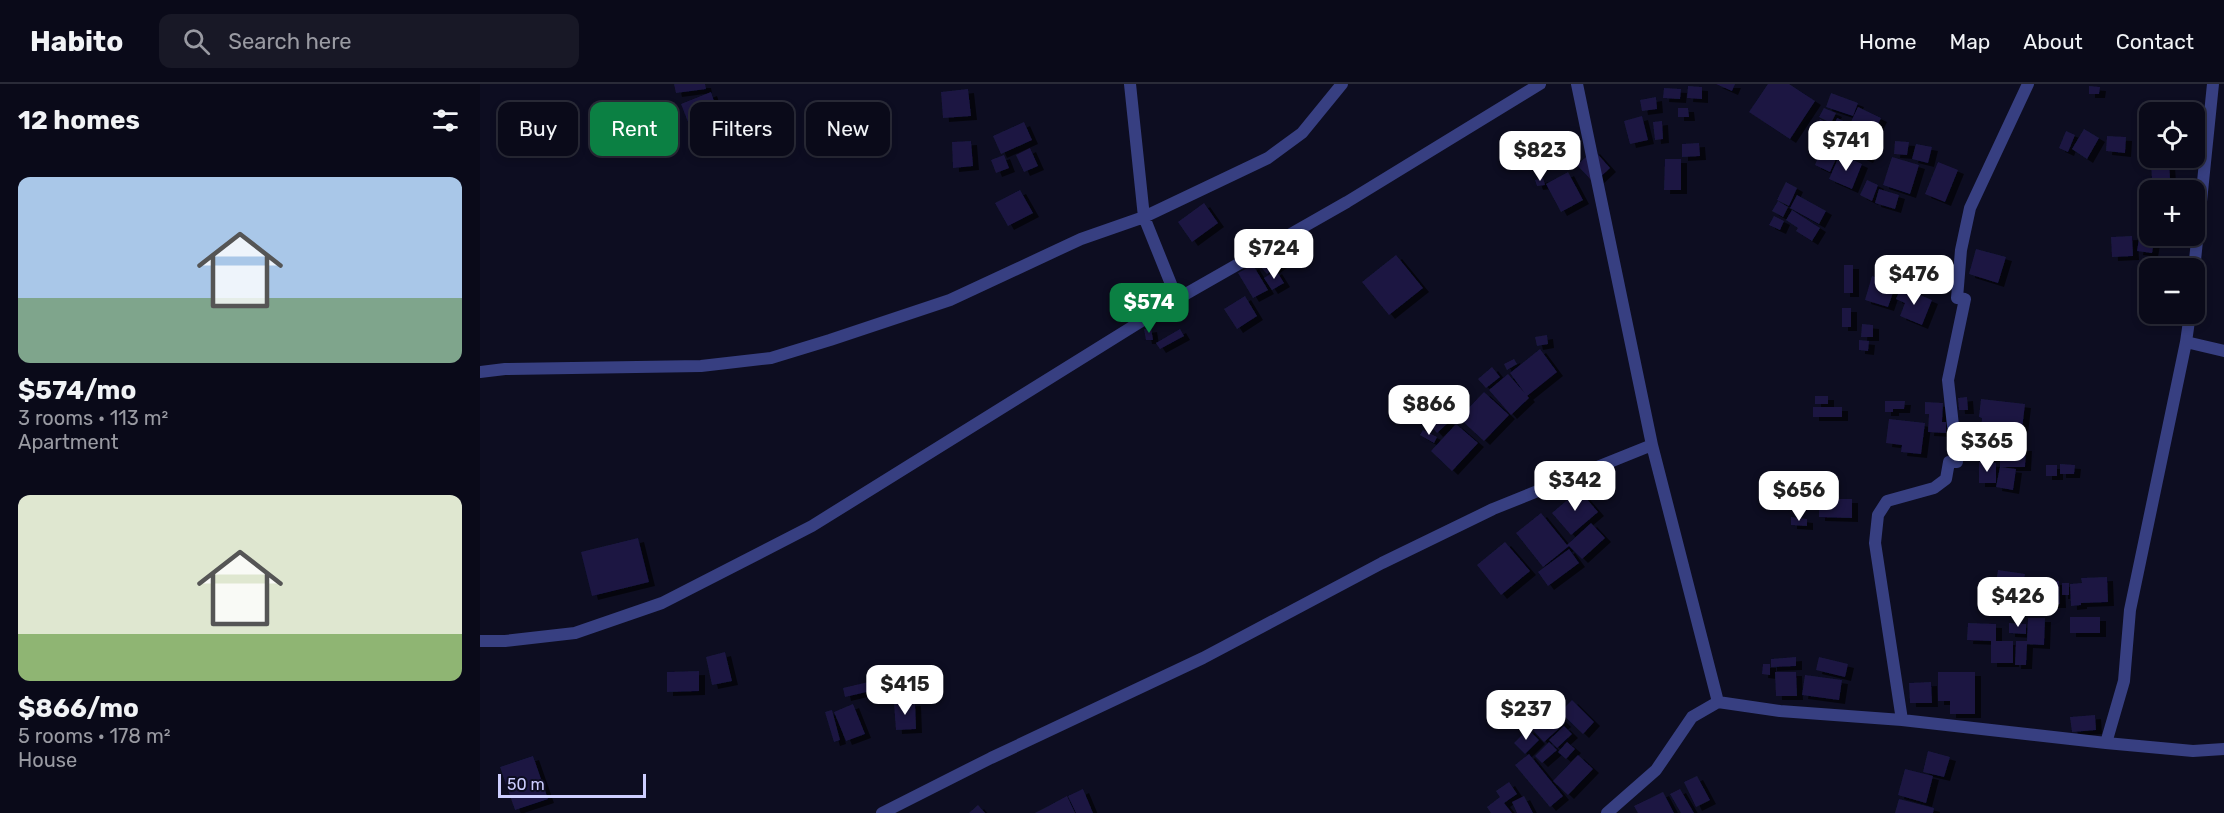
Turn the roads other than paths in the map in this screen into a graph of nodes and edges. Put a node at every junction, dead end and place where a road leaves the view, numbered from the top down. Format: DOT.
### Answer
graph roads {
  1 [pos="1130,84"];
  2 [pos="1342,84"];
  3 [pos="1540,84"];
  4 [pos="1577,84"];
  5 [pos="2028,84"];
  6 [pos="2213,84"];
  7 [pos="1144,217"];
  8 [pos="2195,258"];
  9 [pos="1177,299"];
  10 [pos="2189,324"];
  11 [pos="2186,342"];
  12 [pos="2224,351"];
  13 [pos="480,372"];
  14 [pos="1652,445"];
  15 [pos="480,641"];
  16 [pos="1718,702"];
  17 [pos="1902,720"];
  18 [pos="2106,743"];
  19 [pos="2224,750"];
  20 [pos="882,813"];
  21 [pos="1607,813"];
  1 -- 7 [label="street"];
  2 -- 7 [label="street"];
  3 -- 9 [label="street"];
  4 -- 14 [label="street"];
  5 -- 17 [label="street"];
  6 -- 8 [label="street"];
  7 -- 9 [label="street"];
  7 -- 13 [label="street"];
  9 -- 15 [label="street"];
  10 -- 11 [label="street"];
  11 -- 12 [label="street"];
  11 -- 18 [label="street"];
  14 -- 16 [label="street"];
  14 -- 20 [label="street"];
  16 -- 17 [label="street"];
  16 -- 21 [label="street"];
  17 -- 18 [label="street"];
  18 -- 19 [label="street"];
}
